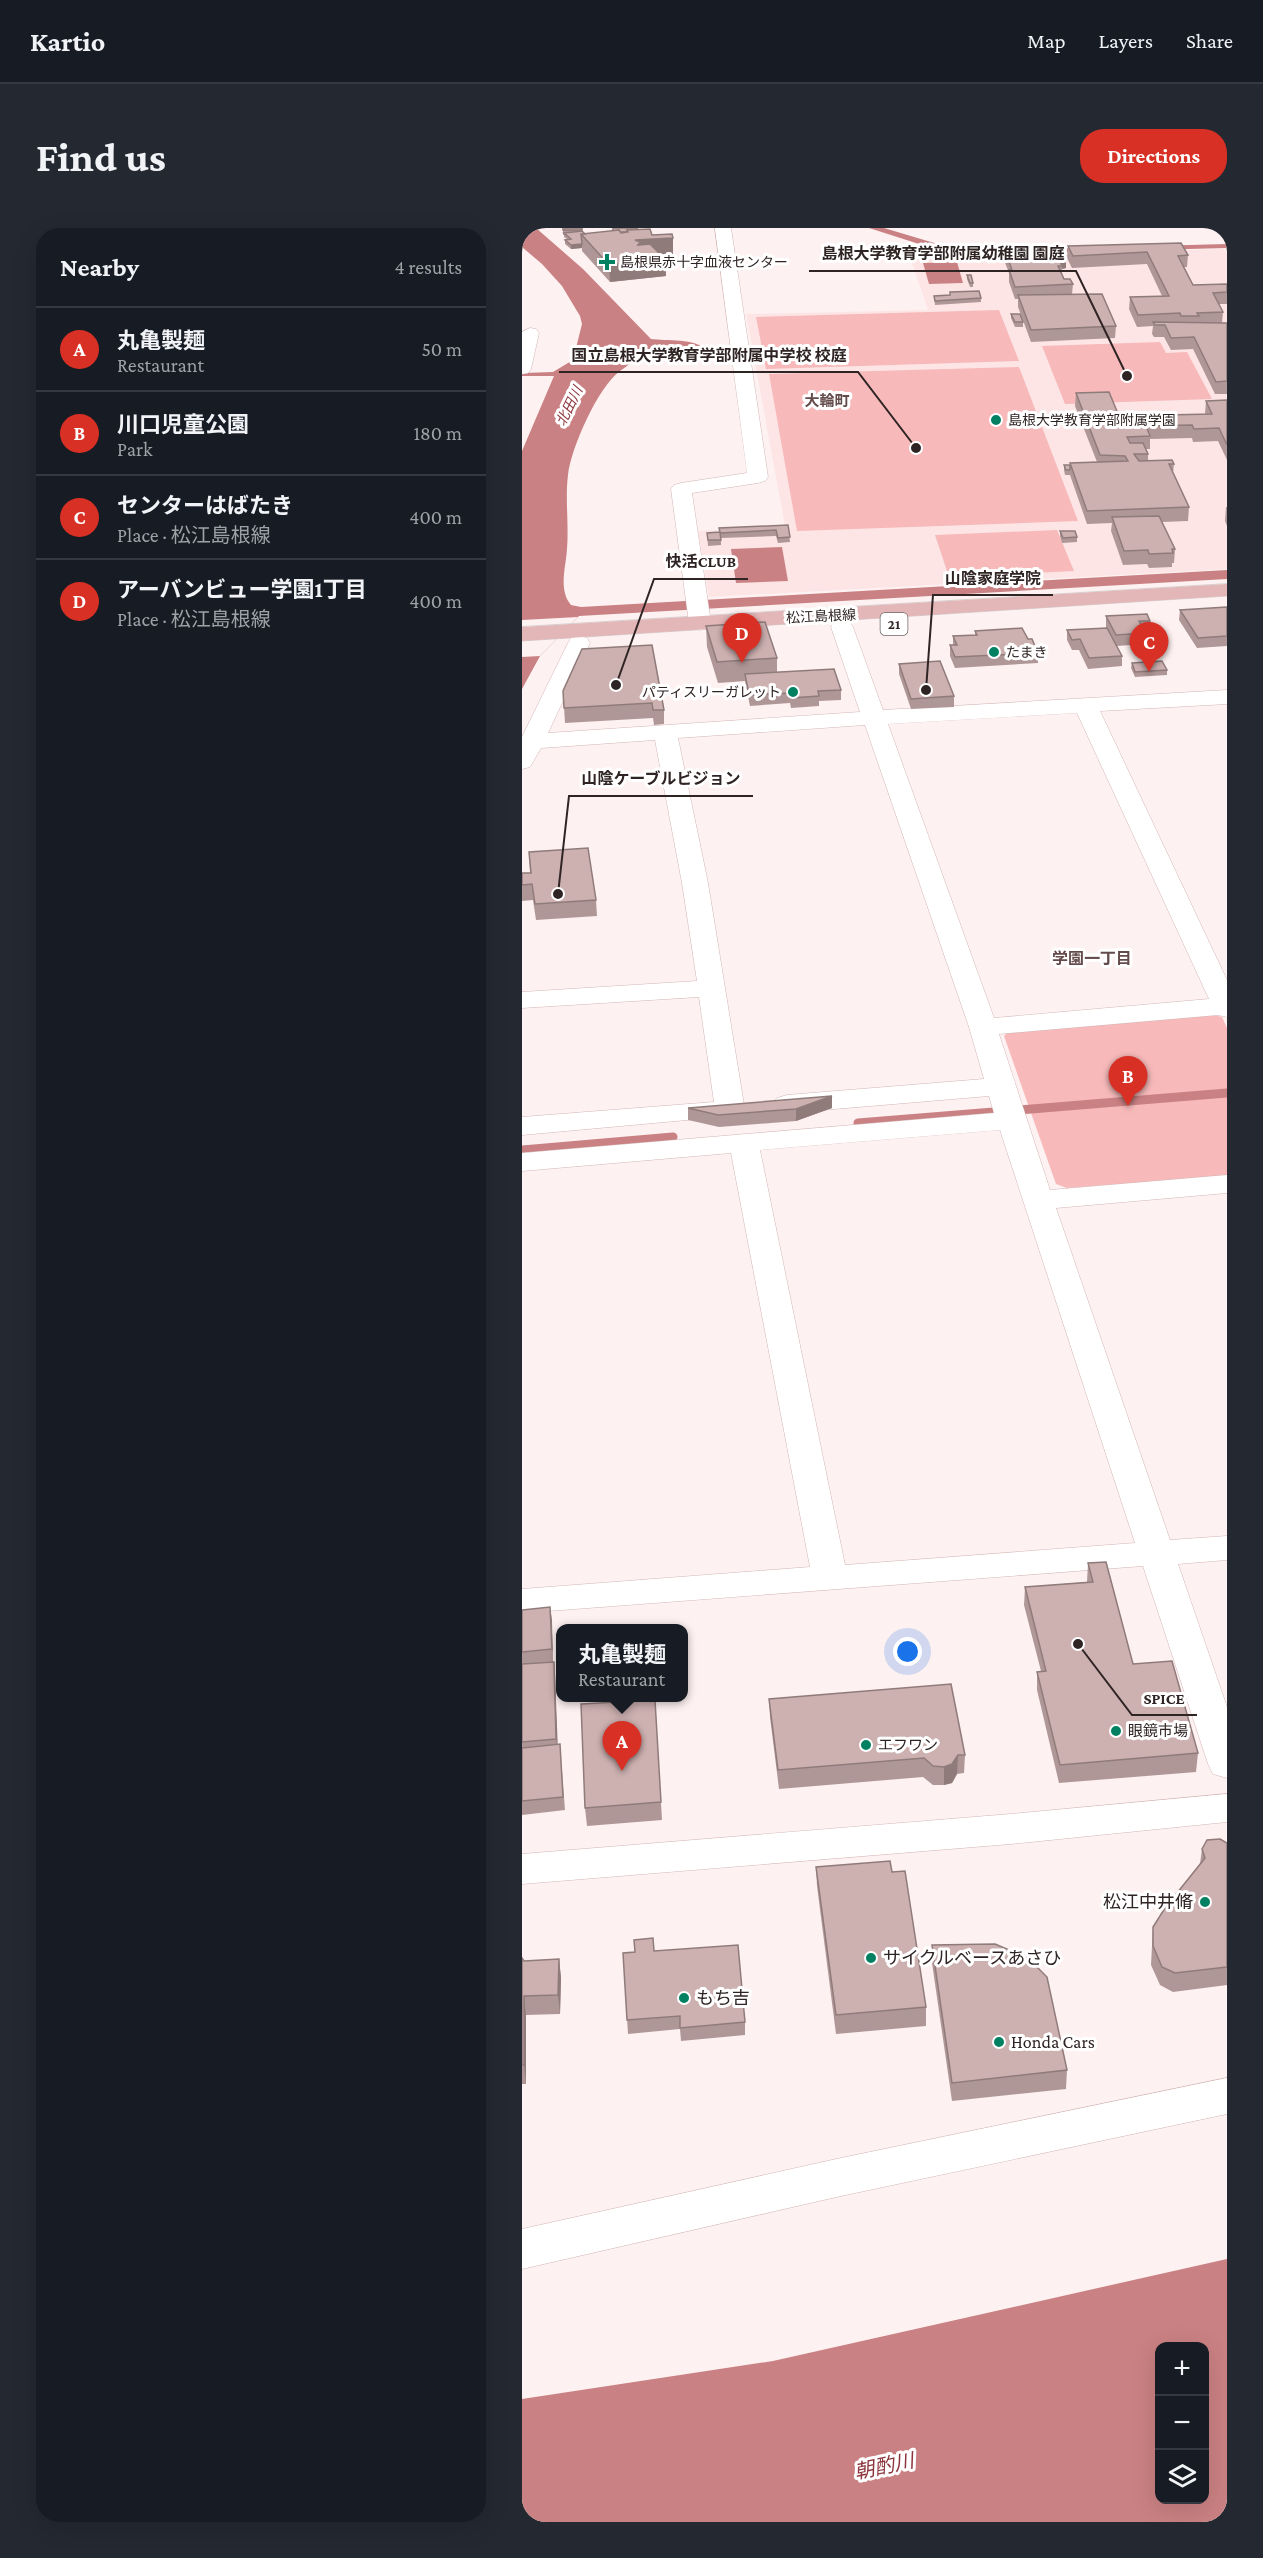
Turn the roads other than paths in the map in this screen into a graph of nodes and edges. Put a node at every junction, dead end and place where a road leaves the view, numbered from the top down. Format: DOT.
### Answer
graph roads {
  1 [pos="723,228"];
  2 [pos="530,333"];
  3 [pos="522,369"];
  4 [pos="1227,590"];
  5 [pos="1227,604"];
  6 [pos="698,611"];
  7 [pos="842,627"];
  8 [pos="522,634"];
  9 [pos="569,639"];
  10 [pos="522,646"];
  11 [pos="1227,697"];
  12 [pos="1086,706"];
  13 [pos="874,719"];
  14 [pos="665,731"];
  15 [pos="533,741"];
  16 [pos="522,762"];
  17 [pos="711,988"];
  18 [pos="522,1000"];
  19 [pos="1226,1008"];
  20 [pos="983,1026"];
  21 [pos="1007,1106"];
  22 [pos="750,1107"];
  23 [pos="522,1126"];
  24 [pos="744,1144"];
  25 [pos="522,1162"];
  26 [pos="1227,1184"];
  27 [pos="1040,1200"];
  28 [pos="1227,1548"];
  29 [pos="1158,1553"];
  30 [pos="830,1577"];
  31 [pos="522,1601"];
  32 [pos="1227,1764"];
  33 [pos="1227,1808"];
  34 [pos="522,1869"];
  35 [pos="1227,2096"];
  36 [pos="522,2249"];
  1 -- 6 [label="street"];
  2 -- 3 [label="street"];
  4 -- 6 [label="main road, 松江島根線 / 21"];
  5 -- 7 [label="main road, 松江島根線 / 21"];
  6 -- 9 [label="main road, 松江島根線 / 21"];
  7 -- 9 [label="main road, 松江島根線 / 21"];
  7 -- 13 [label="street"];
  8 -- 9 [label="main road, 松江島根線 / 21"];
  9 -- 10 [label="main road, 松江島根線 / 21"];
  9 -- 15 [label="street"];
  11 -- 12 [label="street"];
  12 -- 13 [label="street"];
  12 -- 19 [label="street"];
  13 -- 14 [label="street"];
  13 -- 20 [label="street"];
  14 -- 15 [label="street"];
  14 -- 17 [label="street"];
  15 -- 16 [label="street"];
  17 -- 18 [label="street"];
  17 -- 22 [label="street"];
  19 -- 20 [label="street"];
  20 -- 21 [label="street"];
  21 -- 22 [label="street"];
  21 -- 24 [label="street"];
  21 -- 27 [label="street"];
  22 -- 23 [label="street"];
  24 -- 25 [label="street"];
  24 -- 30 [label="street"];
  26 -- 27 [label="street"];
  27 -- 29 [label="street"];
  28 -- 29 [label="street"];
  29 -- 30 [label="street"];
  29 -- 32 [label="street"];
  30 -- 31 [label="street"];
  33 -- 34 [label="street"];
  35 -- 36 [label="street"];
}
